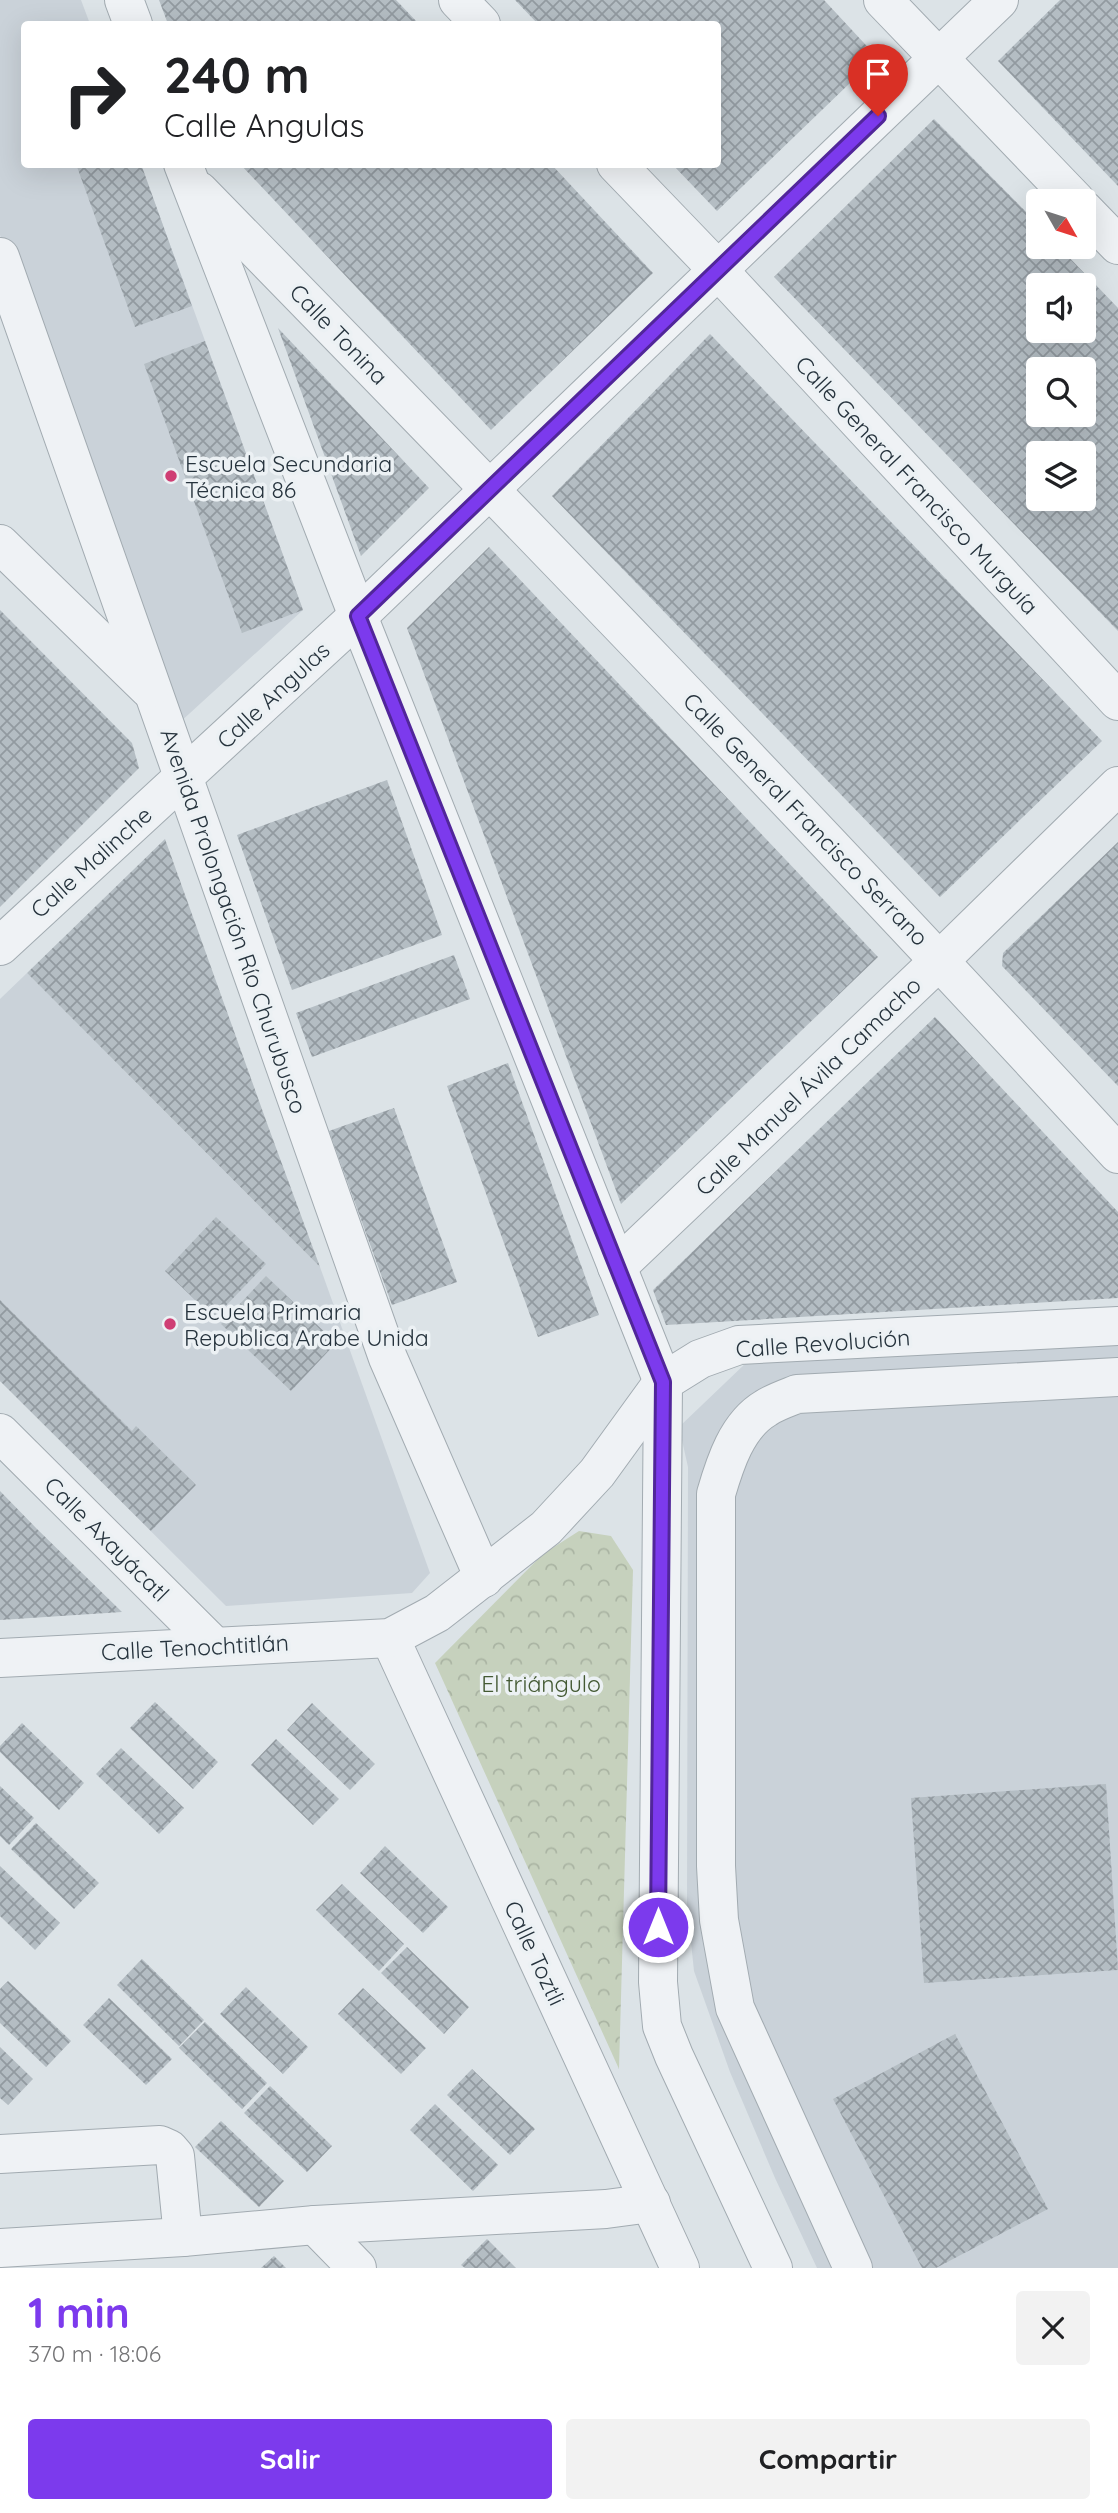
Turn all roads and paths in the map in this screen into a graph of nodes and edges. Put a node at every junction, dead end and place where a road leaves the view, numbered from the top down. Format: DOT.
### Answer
graph roads {
  1 [pos="124,0"];
  2 [pos="458,0"];
  3 [pos="883,0"];
  4 [pos="999,0"];
  5 [pos="132,21"];
  6 [pos="478,21"];
  7 [pos="939,58"];
  8 [pos="620,168"];
  9 [pos="185,172"];
  10 [pos="1065,189"];
  11 [pos="1096,222"];
  12 [pos="1118,245"];
  13 [pos="0,257"];
  14 [pos="717,269"];
  15 [pos="490,489"];
  16 [pos="0,544"];
  17 [pos="358,616"];
  18 [pos="156,696"];
  19 [pos="1118,701"];
  20 [pos="183,779"];
  21 [pos="1118,786"];
  22 [pos="0,946"];
  23 [pos="940,960"];
  24 [pos="1118,1154"];
  25 [pos="617,1267"];
  26 [pos="1118,1326"];
  27 [pos="1118,1377"];
  28 [pos="663,1382"];
  29 [pos="0,1433"];
  30 [pos="484,1578"];
  31 [pos="390,1638"];
  32 [pos="214,1646"];
  33 [pos="0,1658"];
  34 [pos="0,2154"];
  35 [pos="651,2203"];
  36 [pos="315,2225"];
  37 [pos="183,2237"];
  38 [pos="0,2248"];
  39 [pos="357,2268"];
  40 [pos="680,2268"];
  41 [pos="773,2268"];
  42 [pos="853,2268"];
  1 -- 5 [label="street"];
  2 -- 6 [label="street"];
  3 -- 7 [label="street"];
  4 -- 7 [label="street, Calle Angulas"];
  7 -- 10 [label="street"];
  7 -- 14 [label="street, Calle Angulas"];
  8 -- 14 [label="street, Calle General Francisco Murguía"];
  9 -- 15 [label="street, Calle Tonina"];
  9 -- 17 [label="street"];
  11 -- 12 [label="street"];
  13 -- 18 [label="street, Avenida Prolongación Río Churubusco"];
  14 -- 15 [label="street, Calle Angulas"];
  14 -- 19 [label="street, Calle General Francisco Murguía"];
  15 -- 17 [label="street, Calle Angulas"];
  15 -- 23 [label="street, Calle General Francisco Serrano"];
  16 -- 18 [label="street"];
  17 -- 20 [label="street, Calle Angulas"];
  17 -- 25 [label="street"];
  18 -- 20 [label="street, Avenida Prolongación Río Churubusco"];
  20 -- 22 [label="street, Calle Malinche"];
  20 -- 30 [label="street, Avenida Prolongación Río Churubusco"];
  21 -- 23 [label="street, Calle Manuel Ávila Camacho"];
  23 -- 24 [label="street, Calle General Francisco Serrano"];
  23 -- 25 [label="street, Calle Manuel Ávila Camacho"];
  25 -- 28 [label="street"];
  26 -- 28 [label="street, Calle Revolución"];
  27 -- 42 [label="street"];
  28 -- 30 [label="street, Calle Revolución"];
  28 -- 41 [label="street"];
  29 -- 32 [label="street, Calle Axayácatl"];
  30 -- 31 [label="street, Calle Revolución"];
  31 -- 32 [label="street, Calle Tenochtitlán"];
  31 -- 35 [label="street, Calle Toztli"];
  32 -- 33 [label="street, Calle Tenochtitlán"];
  34 -- 37 [label="street"];
  35 -- 36 [label="street"];
  35 -- 40 [label="street, Calle Toztli"];
  36 -- 37 [label="street"];
  36 -- 39 [label="street"];
  37 -- 38 [label="street"];
}
